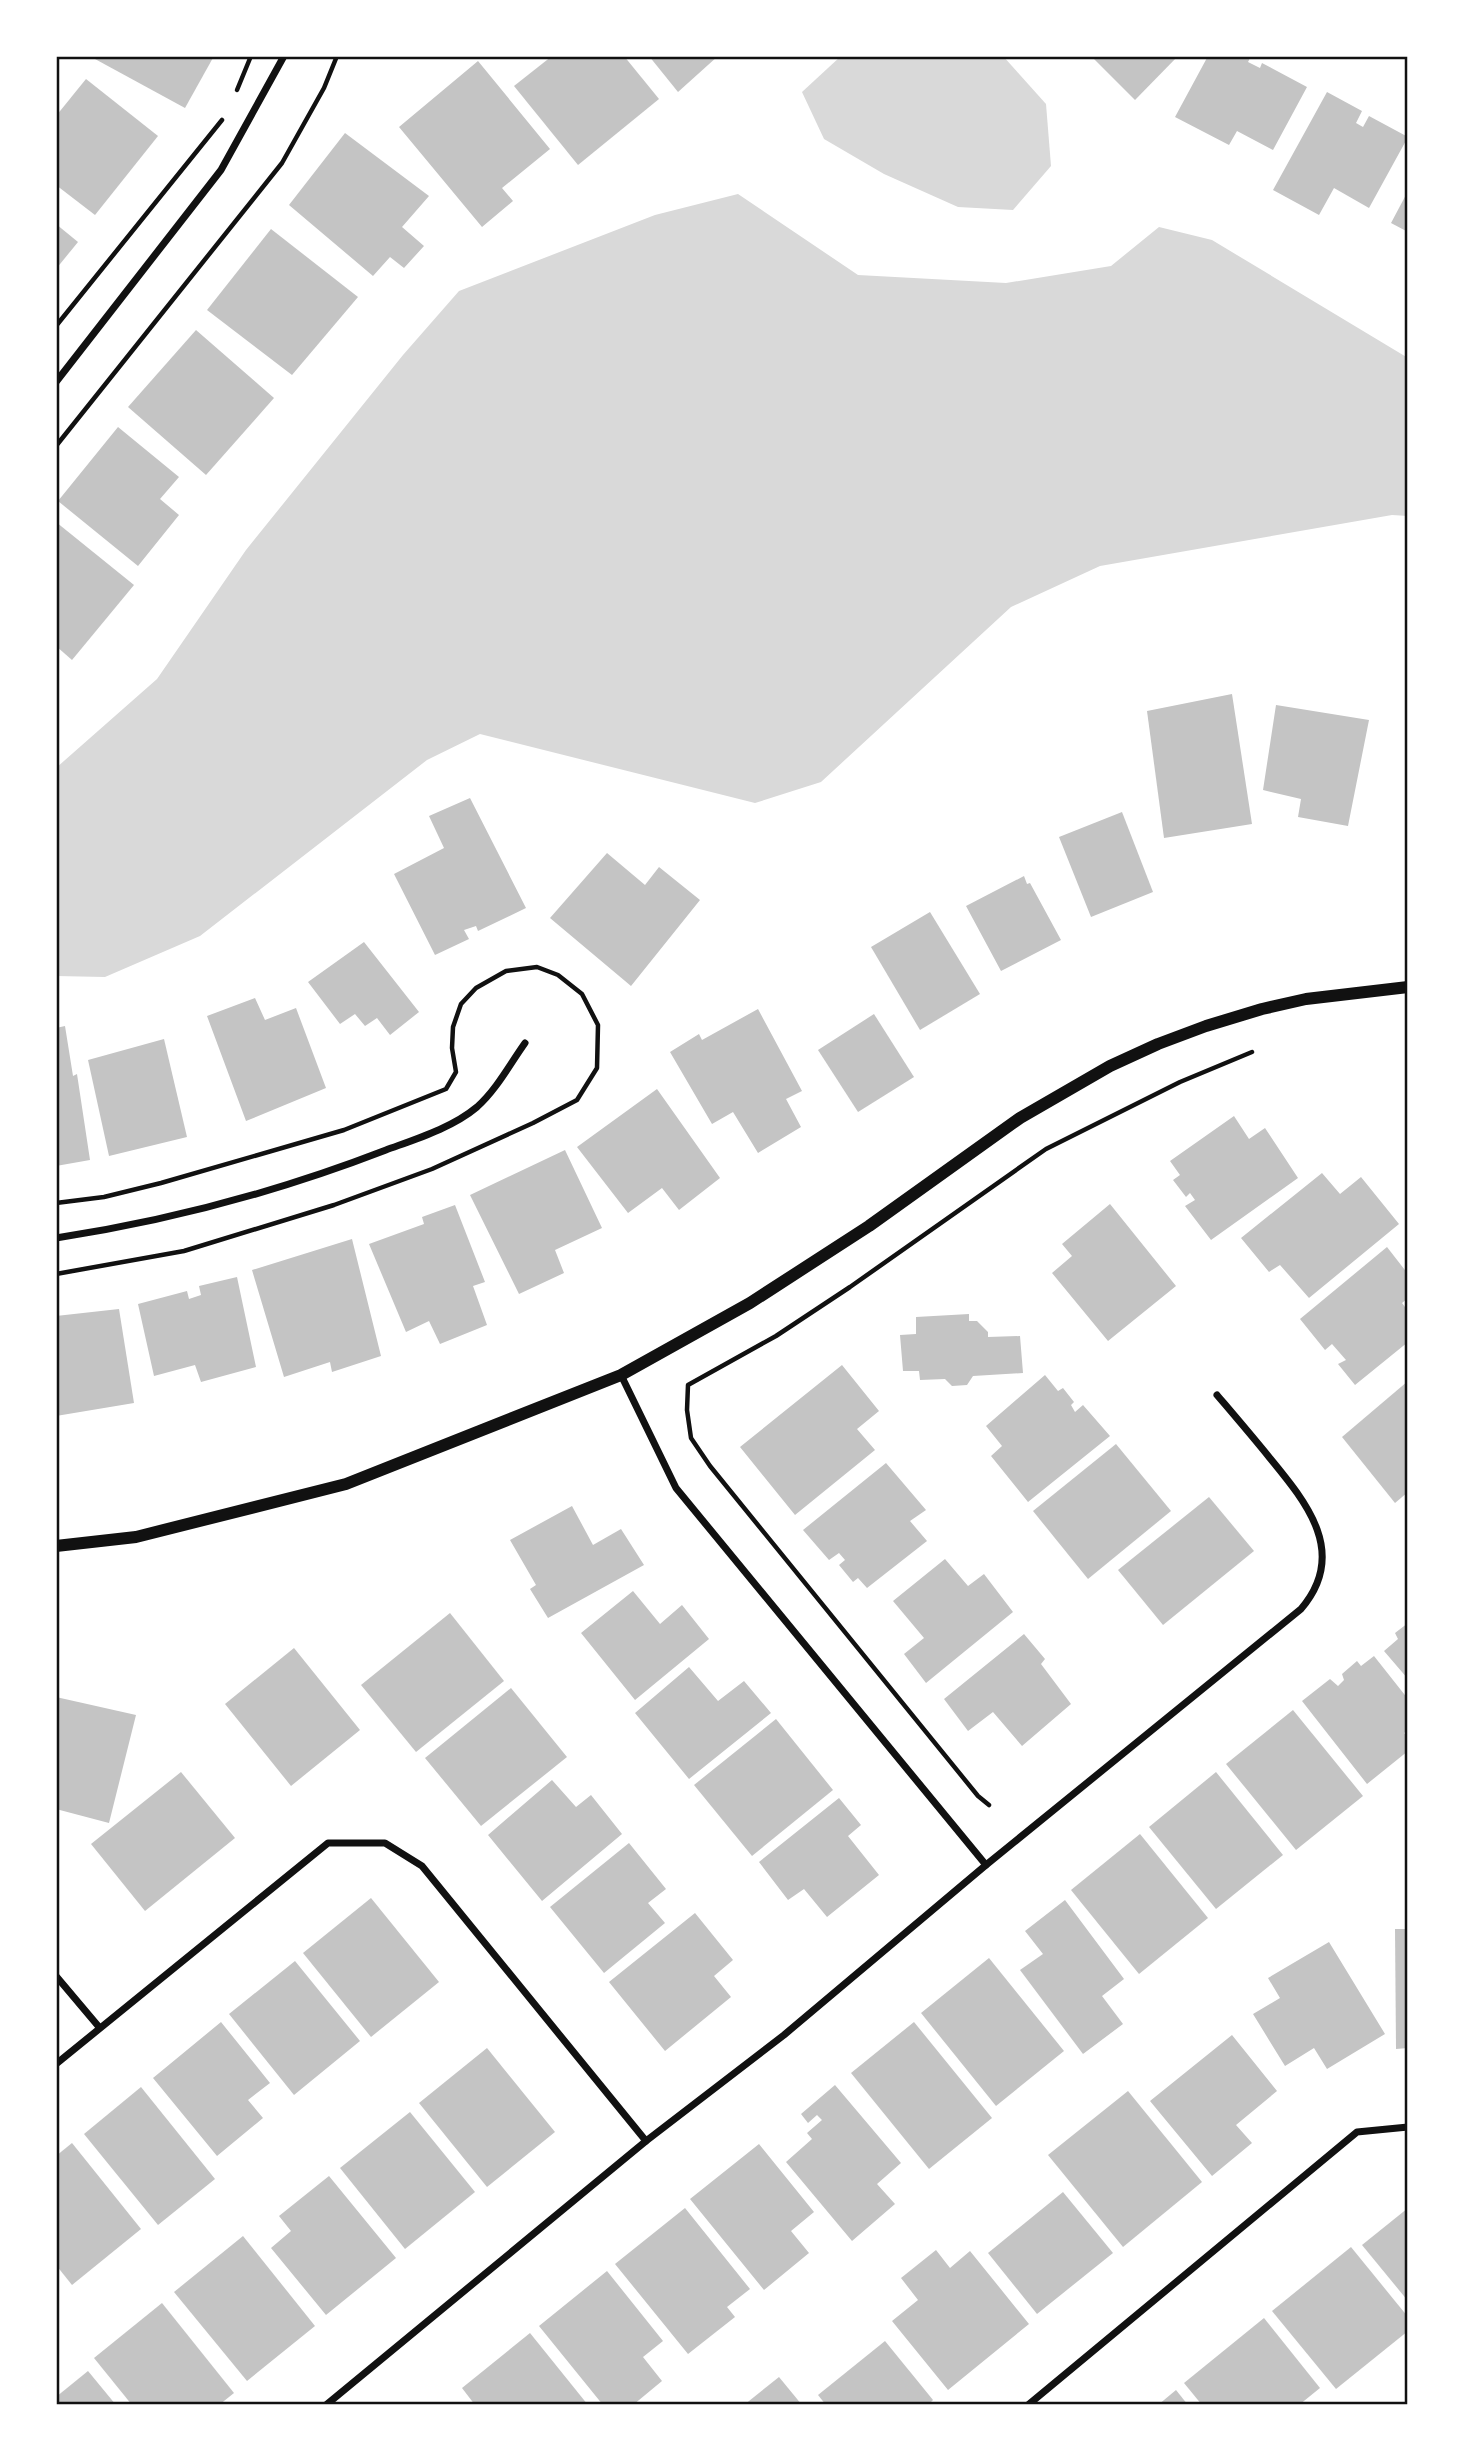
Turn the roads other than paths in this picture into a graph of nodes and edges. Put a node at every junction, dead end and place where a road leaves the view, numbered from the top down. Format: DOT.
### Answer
graph roads {
  1 [pos="284,56"];
  2 [pos="56,382"];
  3 [pos="1408,987"];
  4 [pos="525,1043"];
  5 [pos="56,1238"];
  6 [pos="621,1375"];
  7 [pos="1217,1395"];
  8 [pos="56,1546"];
  9 [pos="986,1865"];
  10 [pos="56,1976"];
  11 [pos="99,2027"];
  12 [pos="56,2064"];
  13 [pos="1408,2127"];
  14 [pos="646,2141"];
  15 [pos="326,2405"];
  16 [pos="1028,2405"];
  1 -- 2 [label="street"];
  3 -- 6 [label="street"];
  4 -- 5 [label="street"];
  6 -- 8 [label="street"];
  6 -- 9 [label="street"];
  7 -- 9 [label="street"];
  9 -- 14 [label="street"];
  10 -- 11 [label="street"];
  11 -- 12 [label="street"];
  11 -- 14 [label="street"];
  13 -- 16 [label="street"];
  14 -- 15 [label="street"];
}
